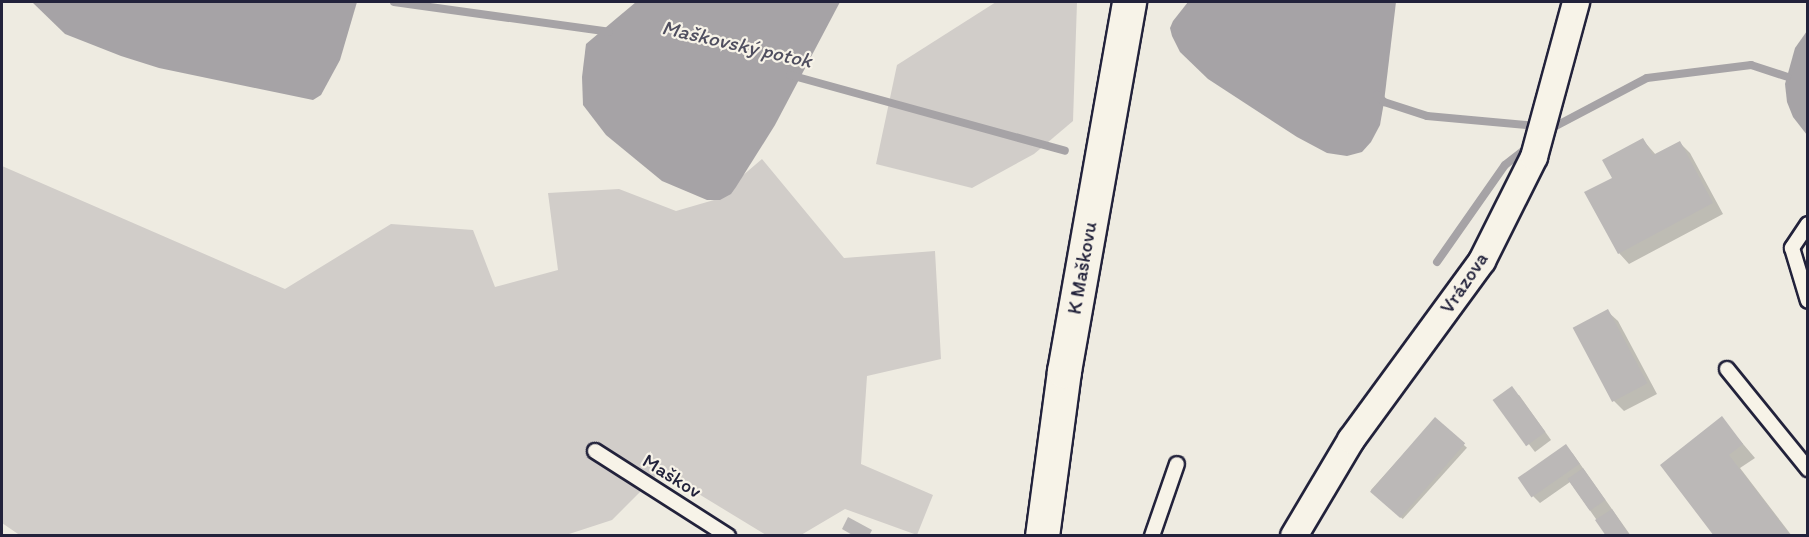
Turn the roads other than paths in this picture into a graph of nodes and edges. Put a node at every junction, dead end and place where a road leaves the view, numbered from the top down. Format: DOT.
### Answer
graph roads {
  1 [pos="1129,2"];
  2 [pos="1576,2"];
  3 [pos="1808,224"];
  4 [pos="1808,301"];
  5 [pos="1727,369"];
  6 [pos="595,451"];
  7 [pos="1177,464"];
  8 [pos="1808,469"];
  9 [pos="728,536"];
  10 [pos="1042,536"];
  11 [pos="1152,536"];
  12 [pos="1294,536"];
  1 -- 10 [label="main road, K Maškovu"];
  2 -- 12 [label="street, Vrázova"];
  3 -- 4 [label="lane"];
  5 -- 8 [label="lane"];
  6 -- 9 [label="lane, Maškov"];
  7 -- 11 [label="lane"];
}
